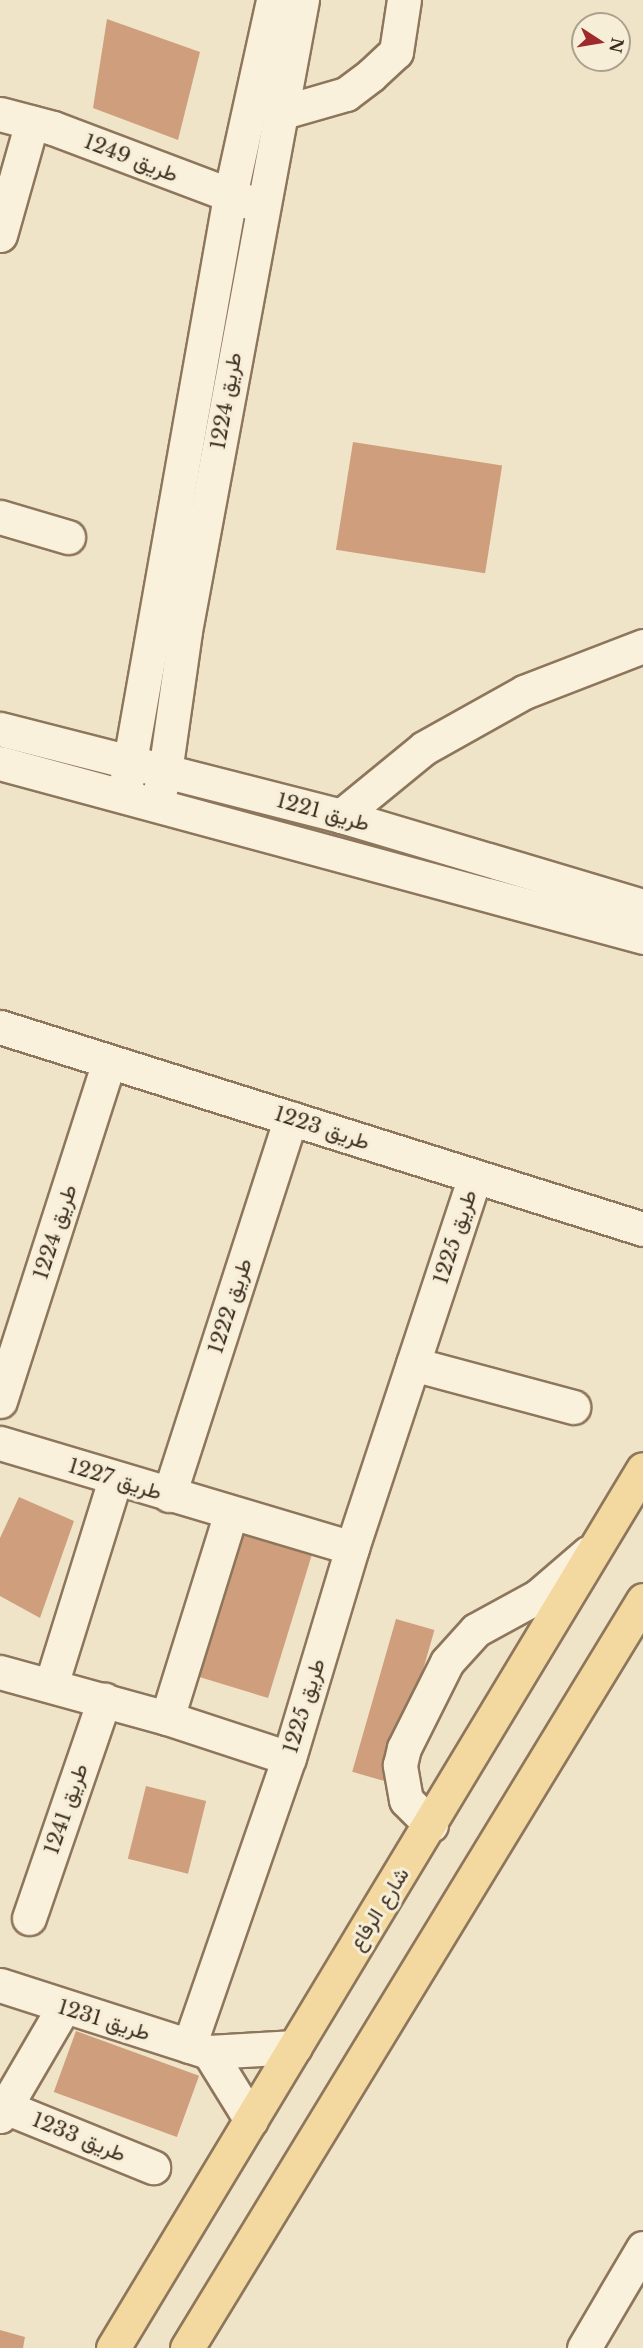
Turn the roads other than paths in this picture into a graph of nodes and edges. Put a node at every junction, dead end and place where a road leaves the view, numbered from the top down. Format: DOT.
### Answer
graph roads {
  1 [pos="273,0"];
  2 [pos="302,0"];
  3 [pos="404,0"];
  4 [pos="280,113"];
  5 [pos="0,114"];
  6 [pos="32,122"];
  7 [pos="230,196"];
  8 [pos="261,206"];
  9 [pos="0,235"];
  10 [pos="0,517"];
  11 [pos="68,537"];
  12 [pos="643,646"];
  13 [pos="0,729"];
  14 [pos="0,763"];
  15 [pos="132,763"];
  16 [pos="165,772"];
  17 [pos="124,795"];
  18 [pos="156,804"];
  19 [pos="341,816"];
  20 [pos="643,906"];
  21 [pos="643,937"];
  22 [pos="0,1027"];
  23 [pos="109,1062"];
  24 [pos="291,1118"];
  25 [pos="475,1177"];
  26 [pos="643,1229"];
  27 [pos="413,1364"];
  28 [pos="0,1401"];
  29 [pos="573,1407"];
  30 [pos="0,1443"];
  31 [pos="643,1468"];
  32 [pos="115,1480"];
  33 [pos="169,1495"];
  34 [pos="231,1513"];
  35 [pos="600,1541"];
  36 [pos="352,1548"];
  37 [pos="643,1600"];
  38 [pos="643,1624"];
  39 [pos="609,1654"];
  40 [pos="0,1672"];
  41 [pos="51,1685"];
  42 [pos="104,1700"];
  43 [pos="167,1718"];
  44 [pos="289,1758"];
  45 [pos="431,1825"];
  46 [pos="29,1918"];
  47 [pos="0,1985"];
  48 [pos="63,2008"];
  49 [pos="295,2047"];
  50 [pos="199,2049"];
  51 [pos="3,2111"];
  52 [pos="251,2120"];
  53 [pos="153,2167"];
  54 [pos="643,2248"];
  55 [pos="113,2348"];
  56 [pos="187,2348"];
  57 [pos="584,2348"];
  1 -- 7 [label="street, طريق 1224"];
  2 -- 4 [label="street, طريق 1224"];
  3 -- 4 [label="street"];
  4 -- 8 [label="street, طريق 1224"];
  5 -- 6 [label="street, طريق 1249"];
  6 -- 7 [label="street, طريق 1249"];
  6 -- 9 [label="street"];
  7 -- 8 [label="street, طريق 1249"];
  7 -- 15 [label="street, طريق 1224"];
  8 -- 16 [label="street, طريق 1224"];
  10 -- 11 [label="street"];
  12 -- 19 [label="street"];
  13 -- 15 [label="street, طريق 1221"];
  14 -- 17 [label="street, طريق 1221"];
  15 -- 16 [label="street, طريق 1221"];
  15 -- 17 [label="street, طريق 1224"];
  16 -- 18 [label="street, طريق 1224"];
  16 -- 19 [label="street, طريق 1221"];
  17 -- 18 [label="street, طريق 1221"];
  18 -- 21 [label="street, طريق 1221"];
  19 -- 20 [label="street, طريق 1221"];
  22 -- 23 [label="street, طريق 1223"];
  23 -- 24 [label="street, طريق 1223"];
  23 -- 28 [label="street, طريق 1224"];
  24 -- 25 [label="street, طريق 1223"];
  24 -- 33 [label="street, طريق 1222"];
  25 -- 26 [label="street, طريق 1223"];
  25 -- 27 [label="street, طريق 1225"];
  27 -- 29 [label="street"];
  27 -- 36 [label="street, طريق 1225"];
  30 -- 32 [label="street, طريق 1227"];
  31 -- 35 [label="main road, شارع الرفاع"];
  32 -- 33 [label="street, طريق 1227"];
  32 -- 41 [label="street"];
  33 -- 34 [label="street, طريق 1227"];
  34 -- 36 [label="street, طريق 1227"];
  34 -- 43 [label="street"];
  35 -- 45 [label="main road, شارع الرفاع"];
  35 -- 45 [label="street"];
  36 -- 44 [label="street, طريق 1225"];
  37 -- 39 [label="main road"];
  38 -- 39 [label="street"];
  39 -- 56 [label="main road"];
  40 -- 41 [label="street"];
  41 -- 42 [label="street"];
  42 -- 43 [label="street"];
  42 -- 46 [label="street, طريق 1241"];
  43 -- 44 [label="street"];
  44 -- 50 [label="street, طريق 1225"];
  45 -- 49 [label="main road, شارع الرفاع"];
  47 -- 48 [label="street, طريق 1231"];
  48 -- 50 [label="street, طريق 1231"];
  48 -- 51 [label="street, طريق 1233"];
  49 -- 50 [label="street, طريق 1231"];
  49 -- 52 [label="main road, شارع الرفاع"];
  50 -- 52 [label="street"];
  51 -- 53 [label="street, طريق 1233"];
  52 -- 55 [label="main road, شارع الرفاع"];
  54 -- 57 [label="street"];
}
